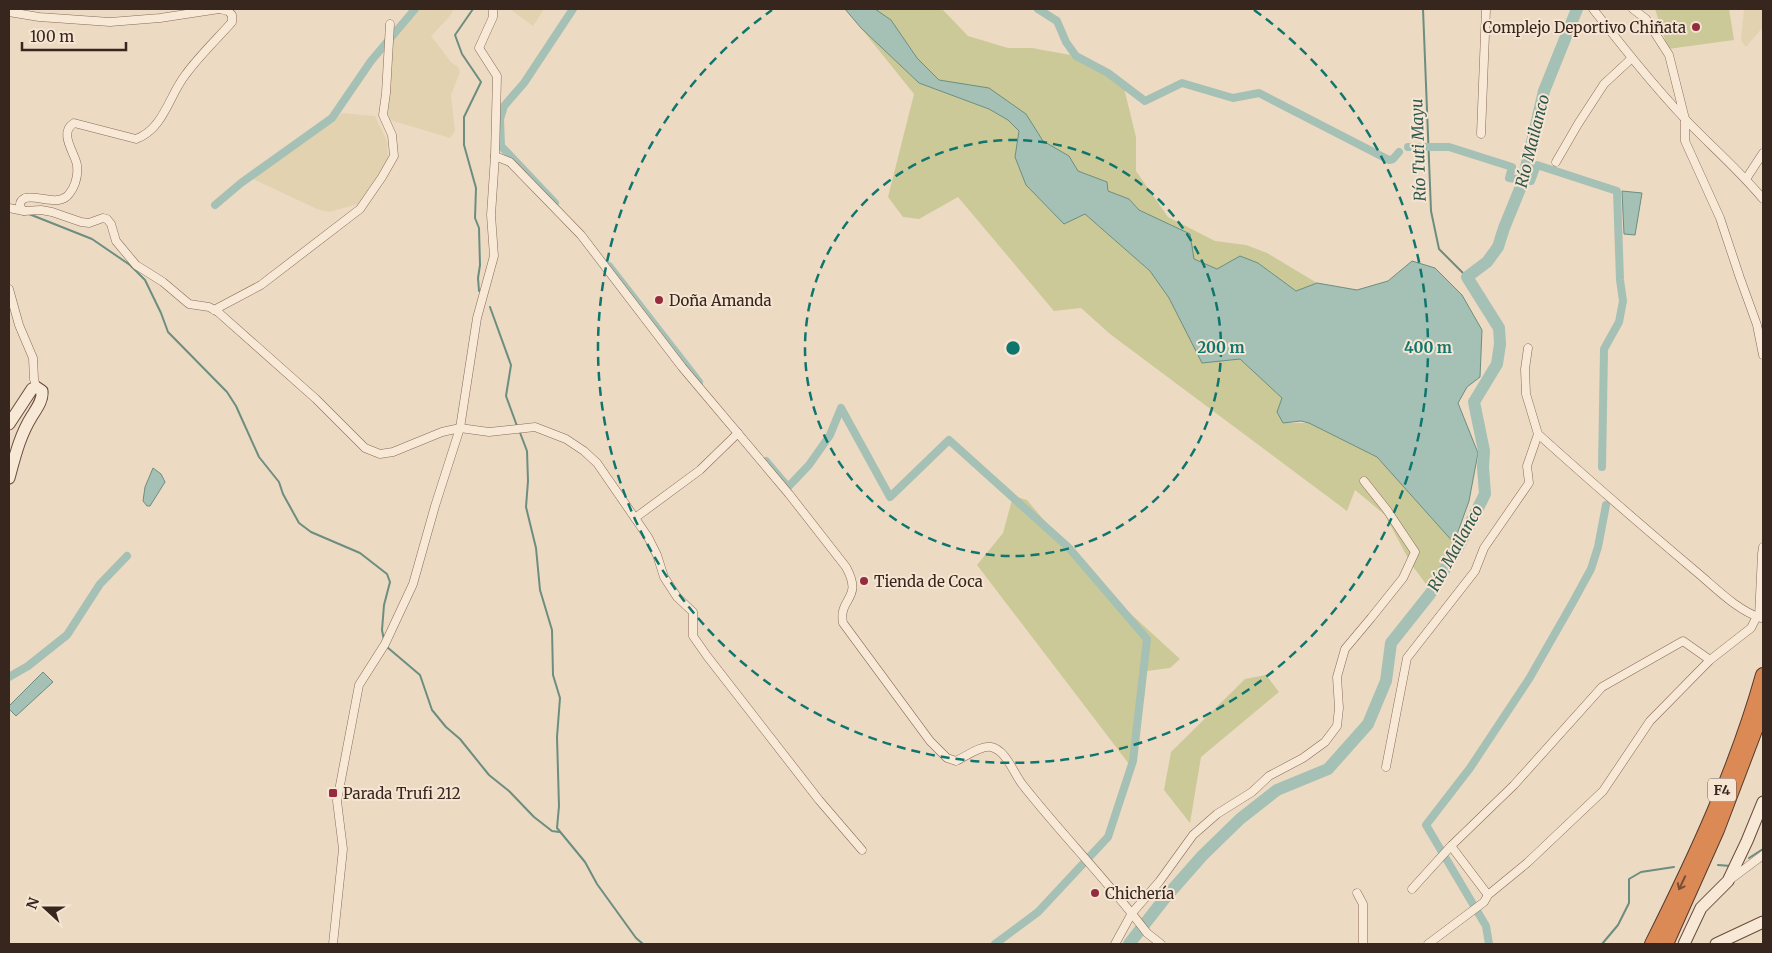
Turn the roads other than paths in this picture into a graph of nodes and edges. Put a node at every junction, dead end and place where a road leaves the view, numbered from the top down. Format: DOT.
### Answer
graph roads {
  1 [pos="220,9"];
  2 [pos="493,9"];
  3 [pos="1486,9"];
  4 [pos="1593,9"];
  5 [pos="1633,9"];
  6 [pos="9,12"];
  7 [pos="390,24"];
  8 [pos="1632,58"];
  9 [pos="1686,119"];
  10 [pos="1481,134"];
  11 [pos="1763,153"];
  12 [pos="495,156"];
  13 [pos="1556,162"];
  14 [pos="1746,179"];
  15 [pos="1763,199"];
  16 [pos="9,208"];
  17 [pos="24,212"];
  18 [pos="9,289"];
  19 [pos="214,310"];
  20 [pos="1528,348"];
  21 [pos="1763,355"];
  22 [pos="36,387"];
  23 [pos="9,424"];
  24 [pos="460,428"];
  25 [pos="738,433"];
  26 [pos="1538,434"];
  27 [pos="9,478"];
  28 [pos="1364,481"];
  29 [pos="635,518"];
  30 [pos="1763,547"];
  31 [pos="1761,618"];
  32 [pos="1710,660"];
  33 [pos="1763,675"];
  34 [pos="1763,709"];
  35 [pos="1386,767"];
  36 [pos="1763,802"];
  37 [pos="1451,846"];
  38 [pos="862,850"];
  39 [pos="1763,855"];
  40 [pos="1728,882"];
  41 [pos="1412,889"];
  42 [pos="1357,893"];
  43 [pos="1488,895"];
  44 [pos="1679,904"];
  45 [pos="1702,908"];
  46 [pos="1132,913"];
  47 [pos="1761,925"];
  48 [pos="333,944"];
  49 [pos="1115,944"];
  50 [pos="1161,944"];
  51 [pos="1363,944"];
  52 [pos="1428,944"];
  53 [pos="1652,944"];
  54 [pos="1666,944"];
  55 [pos="1684,944"];
  56 [pos="1716,944"];
  1 -- 6 [label="street"];
  1 -- 17 [label="street"];
  2 -- 12 [label="street"];
  3 -- 10 [label="street"];
  4 -- 8 [label="street"];
  5 -- 9 [label="street"];
  7 -- 19 [label="street"];
  8 -- 9 [label="street"];
  8 -- 13 [label="street"];
  9 -- 14 [label="street"];
  9 -- 21 [label="street"];
  11 -- 14 [label="street"];
  12 -- 24 [label="street"];
  12 -- 25 [label="street"];
  14 -- 15 [label="street"];
  16 -- 17 [label="street"];
  17 -- 19 [label="street"];
  18 -- 22 [label="street"];
  19 -- 24 [label="street"];
  20 -- 26 [label="street"];
  22 -- 23 [label="street"];
  22 -- 27 [label="street"];
  24 -- 29 [label="street"];
  24 -- 48 [label="street"];
  25 -- 29 [label="street"];
  25 -- 46 [label="street"];
  26 -- 31 [label="street"];
  26 -- 35 [label="street"];
  28 -- 46 [label="street"];
  29 -- 38 [label="street"];
  30 -- 31 [label="street"];
  31 -- 32 [label="street"];
  32 -- 37 [label="street"];
  32 -- 43 [label="street"];
  33 -- 44 [label="highway, F4, one-way"];
  34 -- 44 [label="highway, F4"];
  36 -- 40 [label="street"];
  37 -- 41 [label="street"];
  37 -- 43 [label="street"];
  39 -- 40 [label="street"];
  40 -- 45 [label="street"];
  42 -- 51 [label="street"];
  43 -- 52 [label="street"];
  44 -- 45 [label="street"];
  44 -- 53 [label="highway, F4"];
  44 -- 54 [label="highway, F4"];
  45 -- 55 [label="street"];
  46 -- 49 [label="street"];
  46 -- 50 [label="street"];
  47 -- 56 [label="street"];
}
